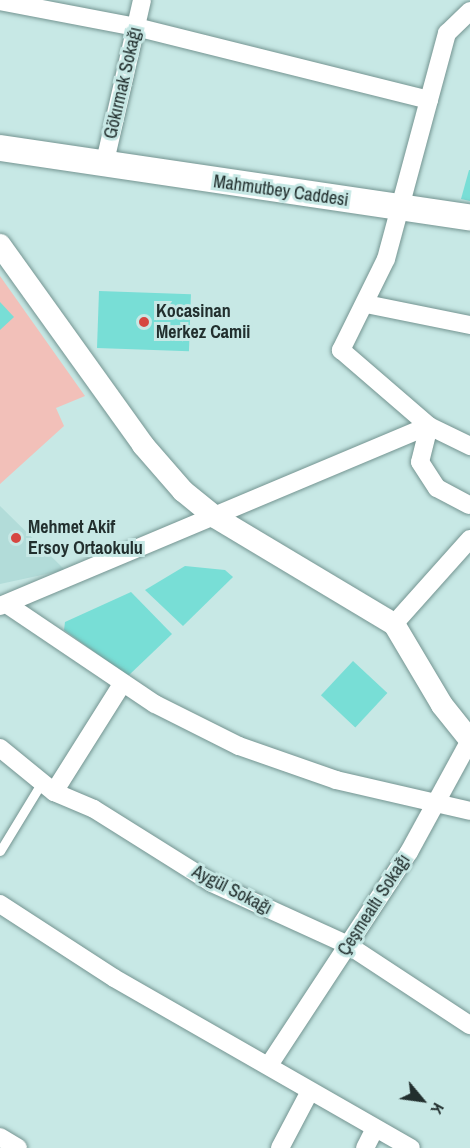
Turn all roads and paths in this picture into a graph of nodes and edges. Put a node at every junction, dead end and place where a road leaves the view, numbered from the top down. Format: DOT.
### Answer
graph roads {
  1 [pos="142,0"];
  2 [pos="0,1"];
  3 [pos="470,11"];
  4 [pos="136,27"];
  5 [pos="429,100"];
  6 [pos="0,148"];
  7 [pos="0,161"];
  8 [pos="98,166"];
  9 [pos="400,207"];
  10 [pos="470,217"];
  11 [pos="0,245"];
  12 [pos="366,304"];
  13 [pos="470,325"];
  14 [pos="429,426"];
  15 [pos="470,446"];
  16 [pos="470,505"];
  17 [pos="215,517"];
  18 [pos="470,539"];
  19 [pos="4,606"];
  20 [pos="394,624"];
  21 [pos="122,684"];
  22 [pos="470,740"];
  23 [pos="0,748"];
  24 [pos="48,787"];
  25 [pos="437,801"];
  26 [pos="470,811"];
  27 [pos="0,851"];
  28 [pos="0,904"];
  29 [pos="348,945"];
  30 [pos="470,1025"];
  31 [pos="269,1065"];
  32 [pos="310,1091"];
  33 [pos="375,1128"];
  34 [pos="0,1137"];
  35 [pos="18,1148"];
  36 [pos="280,1148"];
  37 [pos="365,1148"];
  38 [pos="411,1148"];
  1 -- 4 [label="street, Gökırmak Sokağı"];
  2 -- 4 [label="street"];
  3 -- 5 [label="street"];
  4 -- 5 [label="street"];
  4 -- 8 [label="street, Gökırmak Sokağı"];
  5 -- 9 [label="street"];
  6 -- 8 [label="main road, Mahmutbey Caddesi"];
  7 -- 8 [label="main road, Mahmutbey Caddesi"];
  8 -- 9 [label="main road, Mahmutbey Caddesi"];
  9 -- 10 [label="main road, Mahmutbey Caddesi"];
  9 -- 12 [label="street"];
  11 -- 17 [label="street"];
  12 -- 13 [label="street"];
  12 -- 14 [label="street"];
  14 -- 15 [label="street"];
  14 -- 16 [label="street"];
  14 -- 17 [label="street"];
  17 -- 19 [label="street"];
  17 -- 20 [label="street"];
  18 -- 20 [label="street"];
  19 -- 21 [label="street"];
  20 -- 22 [label="street"];
  21 -- 24 [label="street"];
  21 -- 25 [label="street"];
  22 -- 25 [label="street, Çeşmealtı Sokağı"];
  23 -- 24 [label="street, Aygül Sokağı"];
  24 -- 27 [label="lane"];
  24 -- 29 [label="street, Aygül Sokağı"];
  25 -- 26 [label="street"];
  25 -- 29 [label="street, Çeşmealtı Sokağı"];
  28 -- 31 [label="street"];
  29 -- 30 [label="street, Aygül Sokağı"];
  29 -- 31 [label="street, Çeşmealtı Sokağı"];
  31 -- 32 [label="street"];
  32 -- 33 [label="street"];
  32 -- 36 [label="street"];
  33 -- 37 [label="street"];
  33 -- 38 [label="street"];
  34 -- 35 [label="street"];
}
